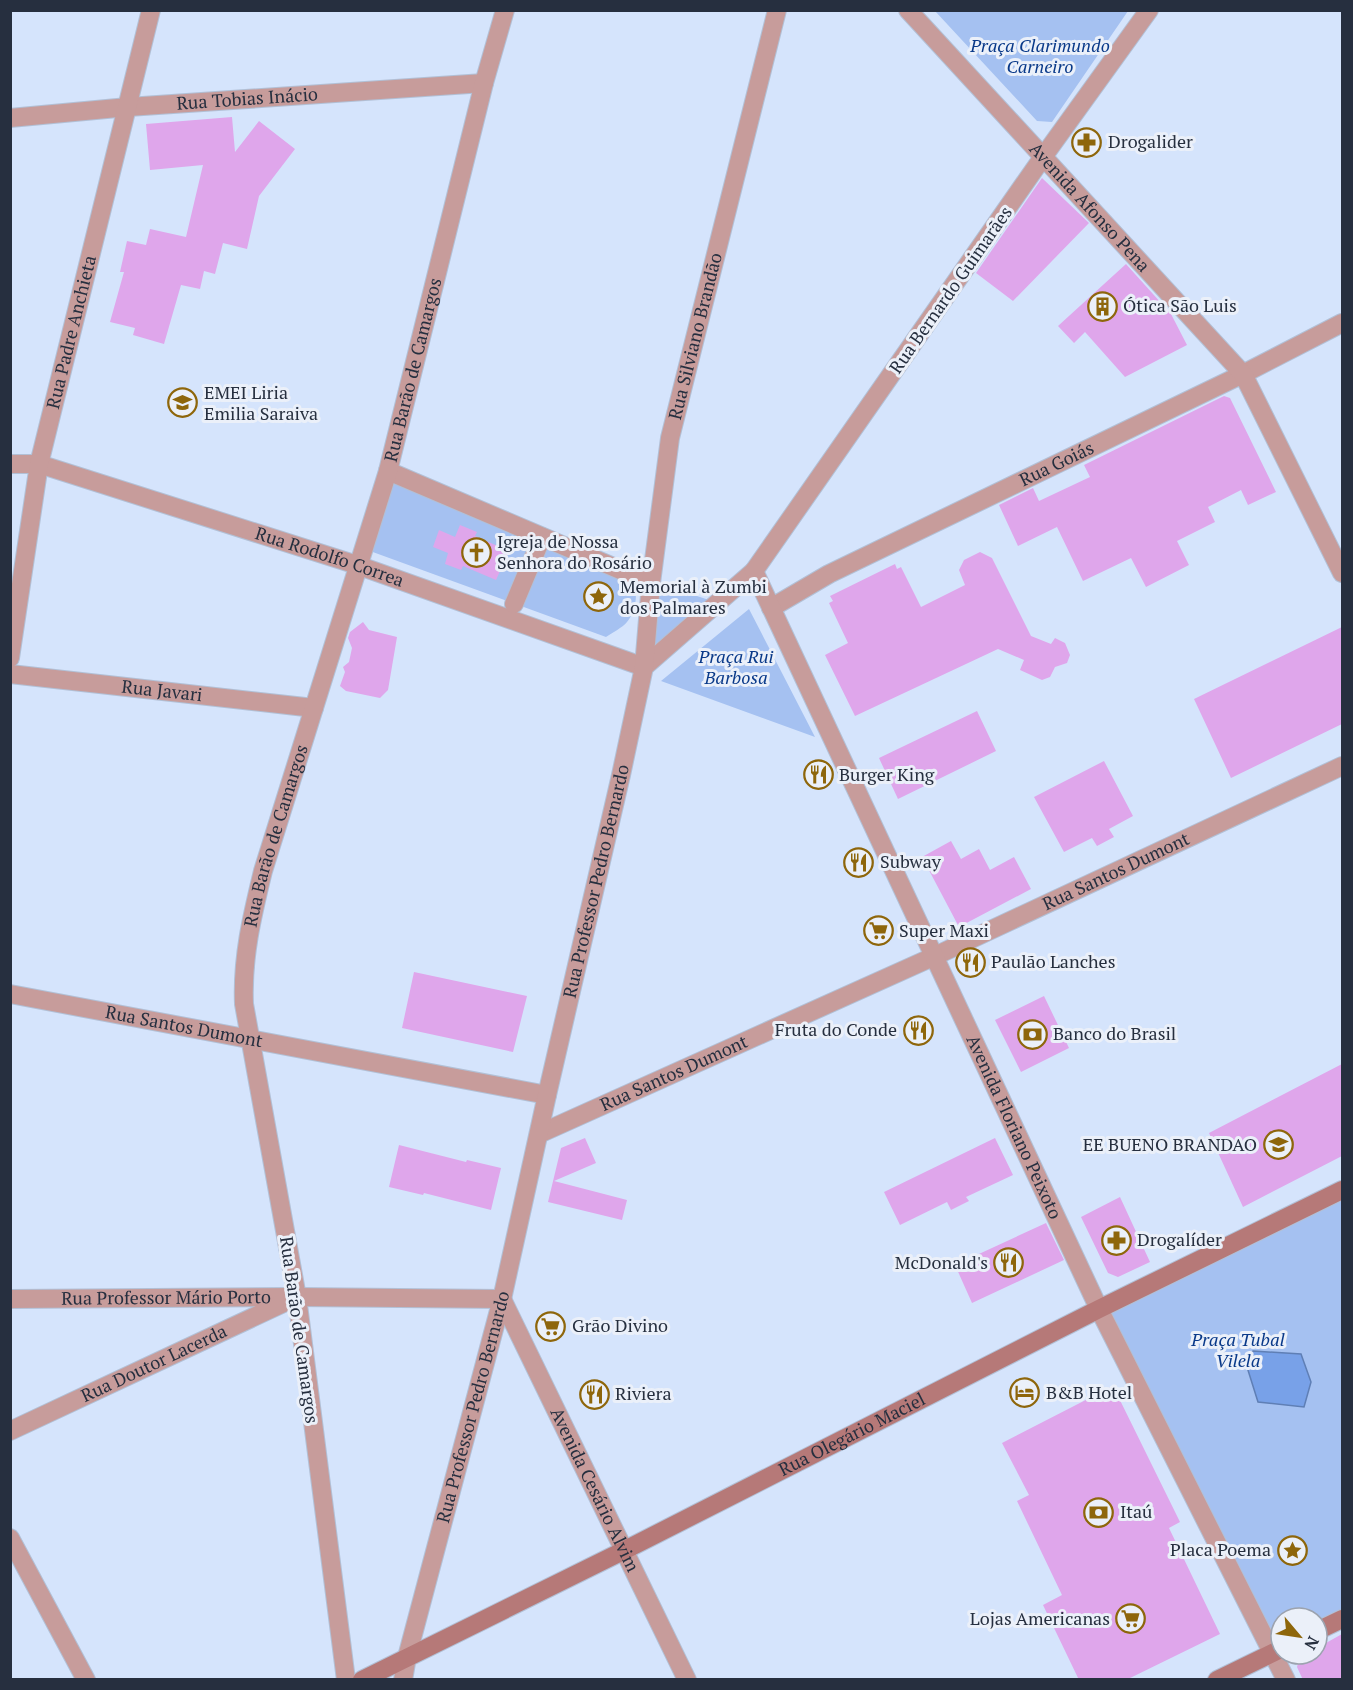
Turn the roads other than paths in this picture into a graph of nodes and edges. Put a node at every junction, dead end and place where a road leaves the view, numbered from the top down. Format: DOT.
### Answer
graph roads {
  1 [pos="151,10"];
  2 [pos="505,10"];
  3 [pos="777,10"];
  4 [pos="908,10"];
  5 [pos="1149,10"];
  6 [pos="484,82"];
  7 [pos="128,107"];
  8 [pos="10,118"];
  9 [pos="1043,158"];
  10 [pos="1342,323"];
  11 [pos="1243,374"];
  12 [pos="10,464"];
  13 [pos="39,464"];
  14 [pos="388,471"];
  15 [pos="542,537"];
  16 [pos="357,565"];
  17 [pos="754,571"];
  18 [pos="1342,573"];
  19 [pos="651,583"];
  20 [pos="514,604"];
  21 [pos="771,608"];
  22 [pos="10,658"];
  23 [pos="644,668"];
  24 [pos="10,674"];
  25 [pos="314,708"];
  26 [pos="1342,766"];
  27 [pos="935,956"];
  28 [pos="10,993"];
  29 [pos="250,1039"];
  30 [pos="547,1095"];
  31 [pos="539,1134"];
  32 [pos="1342,1190"];
  33 [pos="297,1297"];
  34 [pos="10,1299"];
  35 [pos="502,1299"];
  36 [pos="1099,1309"];
  37 [pos="10,1431"];
  38 [pos="10,1538"];
  39 [pos="625,1551"];
  40 [pos="1269,1636"];
  41 [pos="1269,1655"];
  42 [pos="406,1657"];
  43 [pos="86,1680"];
  44 [pos="346,1680"];
  45 [pos="362,1680"];
  46 [pos="403,1680"];
  47 [pos="687,1680"];
  48 [pos="1217,1680"];
  1 -- 7 [label="street, Rua Padre Anchieta"];
  2 -- 6 [label="street, Rua Barão de Camargos"];
  3 -- 19 [label="street, Rua Silviano Brandão"];
  4 -- 9 [label="street, Avenida Afonso Pena"];
  5 -- 9 [label="street, Rua Bernardo Guimarães"];
  6 -- 7 [label="street, Rua Tobias Inácio"];
  6 -- 14 [label="street, Rua Barão de Camargos"];
  7 -- 8 [label="street, Rua Tobias Inácio"];
  7 -- 13 [label="street, Rua Padre Anchieta"];
  9 -- 11 [label="street, Avenida Afonso Pena"];
  9 -- 17 [label="street, Rua Bernardo Guimarães"];
  10 -- 11 [label="street, Rua Goiás"];
  11 -- 18 [label="street, Avenida Afonso Pena"];
  11 -- 21 [label="street, Rua Goiás"];
  12 -- 13 [label="street, Rua Rodolfo Correa"];
  13 -- 16 [label="street, Rua Rodolfo Correa"];
  13 -- 22 [label="street, Rua Padre Anchieta"];
  14 -- 15 [label="street"];
  14 -- 16 [label="street, Rua Barão de Camargos"];
  15 -- 19 [label="street"];
  15 -- 20 [label="street"];
  16 -- 23 [label="street, Rua Rodolfo Correa"];
  16 -- 25 [label="street, Rua Barão de Camargos"];
  17 -- 21 [label="street, Avenida Floriano Peixoto"];
  17 -- 23 [label="street, Rua Bernardo Guimarães"];
  19 -- 23 [label="street, Rua Silviano Brandão"];
  21 -- 27 [label="street, Avenida Floriano Peixoto"];
  23 -- 30 [label="street, Rua Professor Pedro Bernardo"];
  24 -- 25 [label="street, Rua Javari"];
  25 -- 29 [label="street, Rua Barão de Camargos"];
  26 -- 27 [label="street, Rua Santos Dumont"];
  27 -- 31 [label="street, Rua Santos Dumont"];
  27 -- 36 [label="street, Avenida Floriano Peixoto"];
  28 -- 29 [label="street, Rua Santos Dumont"];
  29 -- 30 [label="street, Rua Santos Dumont"];
  29 -- 33 [label="street, Rua Barão de Camargos"];
  30 -- 31 [label="street"];
  31 -- 35 [label="street, Rua Professor Pedro Bernardo"];
  32 -- 36 [label="main road, Rua Olegário Maciel"];
  33 -- 34 [label="street, Rua Professor Mário Porto"];
  33 -- 35 [label="street, Rua Professor Mário Porto"];
  33 -- 37 [label="street, Rua Doutor Lacerda"];
  33 -- 44 [label="street, Rua Barão de Camargos"];
  35 -- 39 [label="street, Avenida Cesário Alvim"];
  35 -- 42 [label="street, Rua Professor Pedro Bernardo"];
  36 -- 39 [label="main road, Rua Olegário Maciel"];
  36 -- 40 [label="street, Avenida Floriano Peixoto"];
  38 -- 43 [label="street"];
  39 -- 42 [label="main road, Rua Olegário Maciel"];
  39 -- 47 [label="street, Avenida Cesário Alvim"];
  41 -- 48 [label="main road"];
  42 -- 45 [label="main road, Rua Olegário Maciel"];
  42 -- 46 [label="street, Rua Professor Pedro Bernardo"];
}
